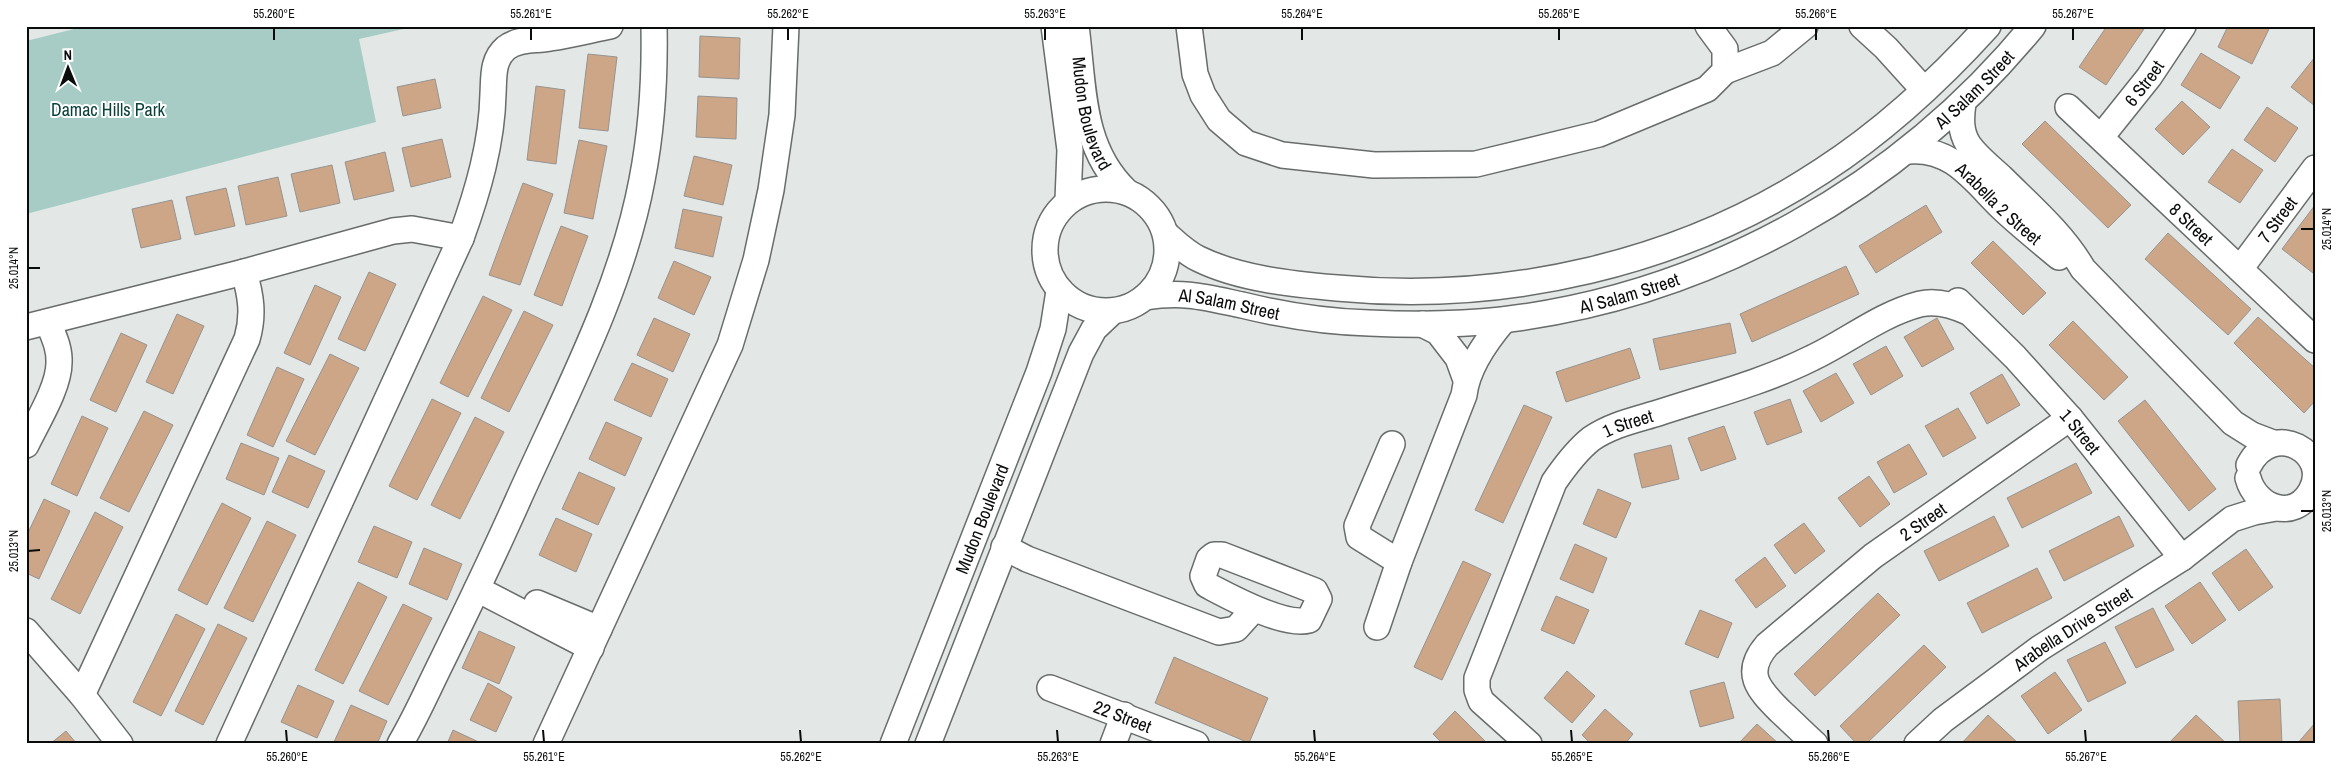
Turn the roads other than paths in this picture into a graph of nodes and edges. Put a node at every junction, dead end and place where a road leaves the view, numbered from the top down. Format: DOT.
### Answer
graph roads {
  1 [pos="610,26"];
  2 [pos="654,26"];
  3 [pos="786,26"];
  4 [pos="1054,26"];
  5 [pos="1076,26"];
  6 [pos="1189,26"];
  7 [pos="1708,26"];
  8 [pos="1805,26"];
  9 [pos="1862,26"];
  10 [pos="1988,26"];
  11 [pos="2033,26"];
  12 [pos="2183,26"];
  13 [pos="1725,71"];
  14 [pos="1924,90"];
  15 [pos="1963,103"];
  16 [pos="2068,107"];
  17 [pos="2101,137"];
  18 [pos="1908,151"];
  19 [pos="2315,168"];
  20 [pos="1126,192"];
  21 [pos="1068,200"];
  22 [pos="2037,227"];
  23 [pos="1166,234"];
  24 [pos="461,238"];
  25 [pos="2240,269"];
  26 [pos="244,272"];
  27 [pos="1059,290"];
  28 [pos="1145,298"];
  29 [pos="1112,311"];
  30 [pos="1504,320"];
  31 [pos="1422,324"];
  32 [pos="37,325"];
  33 [pos="2315,340"];
  34 [pos="1466,380"];
  35 [pos="2070,418"];
  36 [pos="2233,423"];
  37 [pos="2293,441"];
  38 [pos="1392,444"];
  39 [pos="26,445"];
  40 [pos="2314,466"];
  41 [pos="2249,472"];
  42 [pos="2276,508"];
  43 [pos="2232,519"];
  44 [pos="1004,547"];
  45 [pos="2182,558"];
  46 [pos="1399,562"];
  47 [pos="480,584"];
  48 [pos="1254,609"];
  49 [pos="1377,627"];
  50 [pos="26,631"];
  51 [pos="595,638"];
  52 [pos="1050,688"];
  53 [pos="82,695"];
  54 [pos="1124,715"];
  55 [pos="120,744"];
  56 [pos="229,744"];
  57 [pos="400,744"];
  58 [pos="546,744"];
  59 [pos="893,744"];
  60 [pos="928,744"];
  61 [pos="1113,744"];
  62 [pos="1196,744"];
  63 [pos="1529,744"];
  64 [pos="1815,744"];
  65 [pos="1917,744"];
  1 -- 24 [label="street"];
  2 -- 47 [label="street"];
  3 -- 51 [label="street"];
  4 -- 21 [label="street, Mudon Boulevard"];
  5 -- 20 [label="street, Mudon Boulevard"];
  6 -- 13 [label="street"];
  7 -- 13 [label="street"];
  8 -- 13 [label="street"];
  9 -- 14 [label="street"];
  10 -- 14 [label="street, Al Salam Street"];
  11 -- 15 [label="street, Al Salam Street"];
  12 -- 17 [label="street, 6 Street"];
  14 -- 23 [label="street, Al Salam Street"];
  15 -- 18 [label="street, Al Salam Street"];
  15 -- 22 [label="street, Arabella 2 Street"];
  16 -- 17 [label="street, 8 Street"];
  17 -- 25 [label="street, 8 Street"];
  18 -- 22 [label="street, Arabella 2 Street"];
  18 -- 30 [label="street, Al Salam Street"];
  19 -- 25 [label="street, 7 Street"];
  20 -- 21 [label="street"];
  20 -- 23 [label="street"];
  21 -- 27 [label="street"];
  22 -- 36 [label="street, Arabella 2 Street"];
  23 -- 28 [label="street"];
  24 -- 26 [label="street"];
  24 -- 56 [label="street"];
  25 -- 33 [label="street, 8 Street"];
  26 -- 32 [label="street"];
  26 -- 53 [label="street"];
  27 -- 29 [label="street"];
  27 -- 59 [label="street, Mudon Boulevard"];
  28 -- 29 [label="street"];
  28 -- 31 [label="street, Al Salam Street"];
  29 -- 44 [label="street, Mudon Boulevard"];
  30 -- 31 [label="street, Al Salam Street"];
  30 -- 34 [label="street"];
  31 -- 34 [label="street"];
  32 -- 39 [label="street"];
  34 -- 46 [label="street"];
  35 -- 45 [label="street, 1 Street"];
  35 -- 63 [label="street, 1 Street"];
  35 -- 64 [label="street, 2 Street"];
  36 -- 37 [label="street, Arabella 2 Street"];
  36 -- 41 [label="street, Arabella 2 Street"];
  37 -- 40 [label="street, Arabella 2 Street"];
  37 -- 41 [label="street, Arabella 2 Street"];
  38 -- 46 [label="street"];
  40 -- 42 [label="street, Arabella 2 Street"];
  41 -- 42 [label="street, Arabella 2 Street"];
  41 -- 43 [label="street, Arabella 2 Street"];
  42 -- 43 [label="street, Arabella 2 Street"];
  43 -- 45 [label="street, Arabella Drive Street"];
  44 -- 48 [label="street"];
  44 -- 60 [label="street, Mudon Boulevard"];
  45 -- 65 [label="street, Arabella Drive Street"];
  46 -- 49 [label="street"];
  47 -- 51 [label="street"];
  47 -- 57 [label="street"];
  50 -- 53 [label="street"];
  51 -- 58 [label="street"];
  52 -- 54 [label="street, 22 Street"];
  53 -- 55 [label="street"];
  54 -- 61 [label="street"];
  54 -- 62 [label="street, 22 Street"];
}
